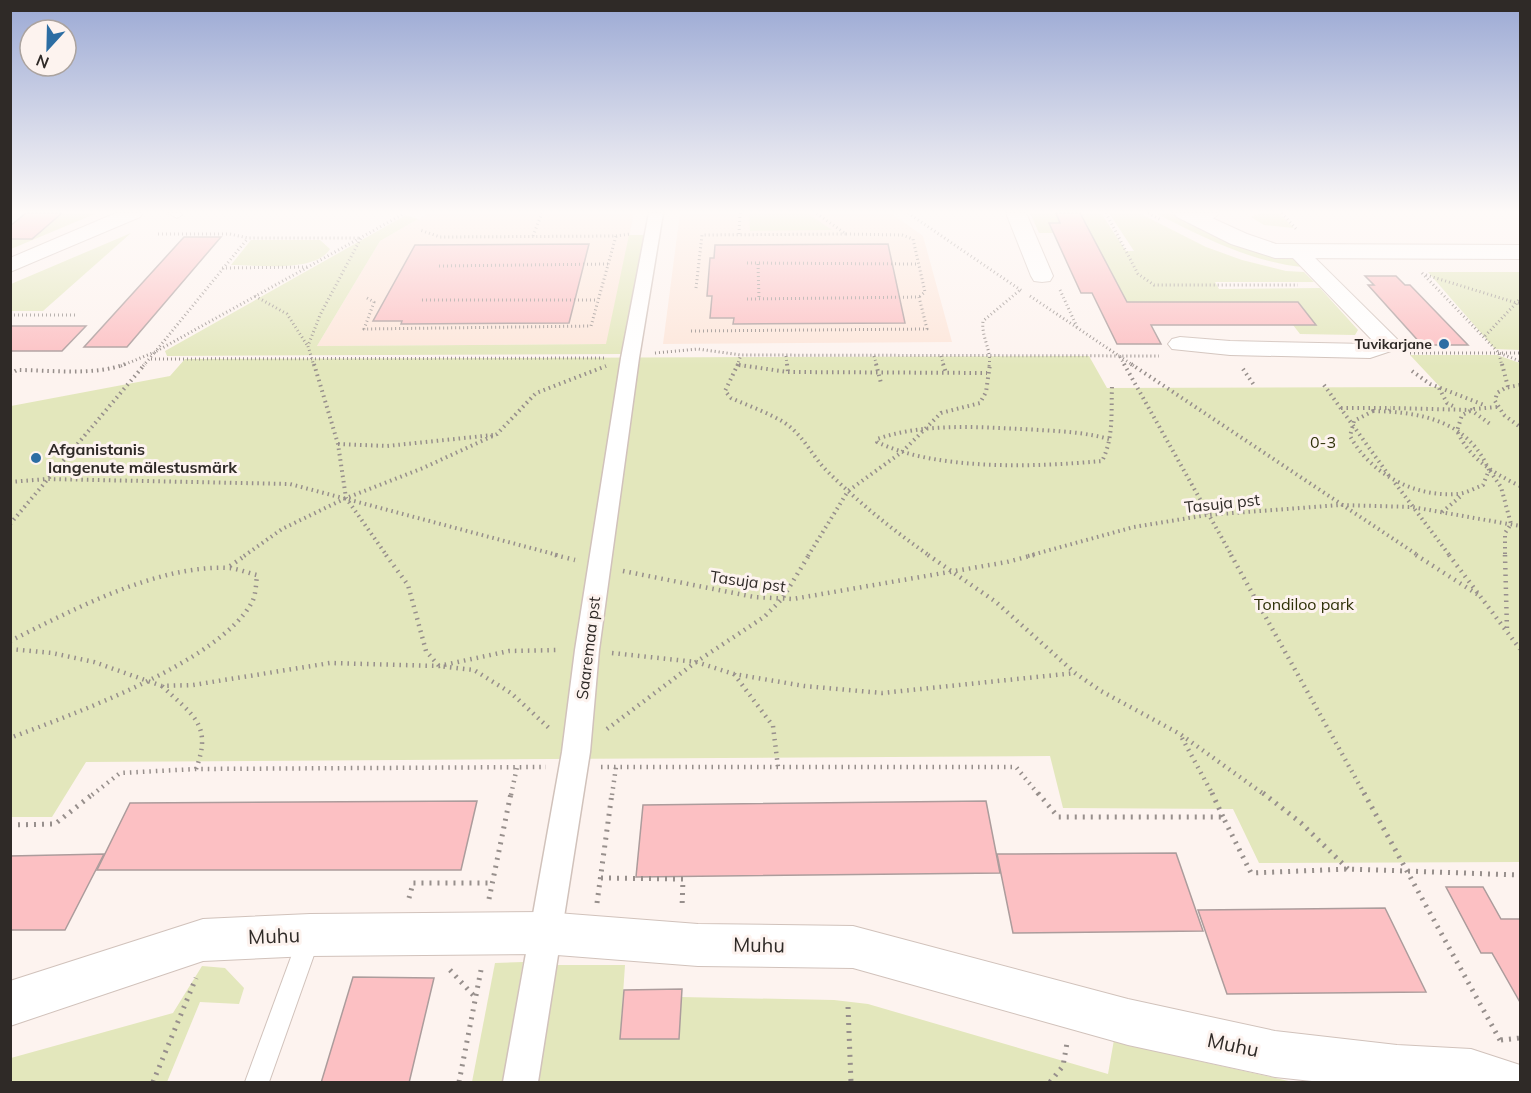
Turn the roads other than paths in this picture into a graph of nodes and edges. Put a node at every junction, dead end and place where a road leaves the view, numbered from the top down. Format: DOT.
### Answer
graph roads {
  1 [pos="647,264"];
  2 [pos="1037,264"];
  3 [pos="1315,264"];
  4 [pos="1042,276"];
  5 [pos="1180,344"];
  6 [pos="544,933"];
  7 [pos="310,935"];
  8 [pos="10,1004"];
  9 [pos="1504,1067"];
  10 [pos="257,1083"];
  11 [pos="520,1083"];
  1 -- 6 [label="street, Saaremaa pst"];
  2 -- 4 [label="street"];
  3 -- 5 [label="street"];
  6 -- 7 [label="street, Muhu"];
  6 -- 9 [label="street, Muhu"];
  6 -- 11 [label="street, Saaremaa pst"];
  7 -- 8 [label="street, Muhu"];
  7 -- 10 [label="lane"];
}
